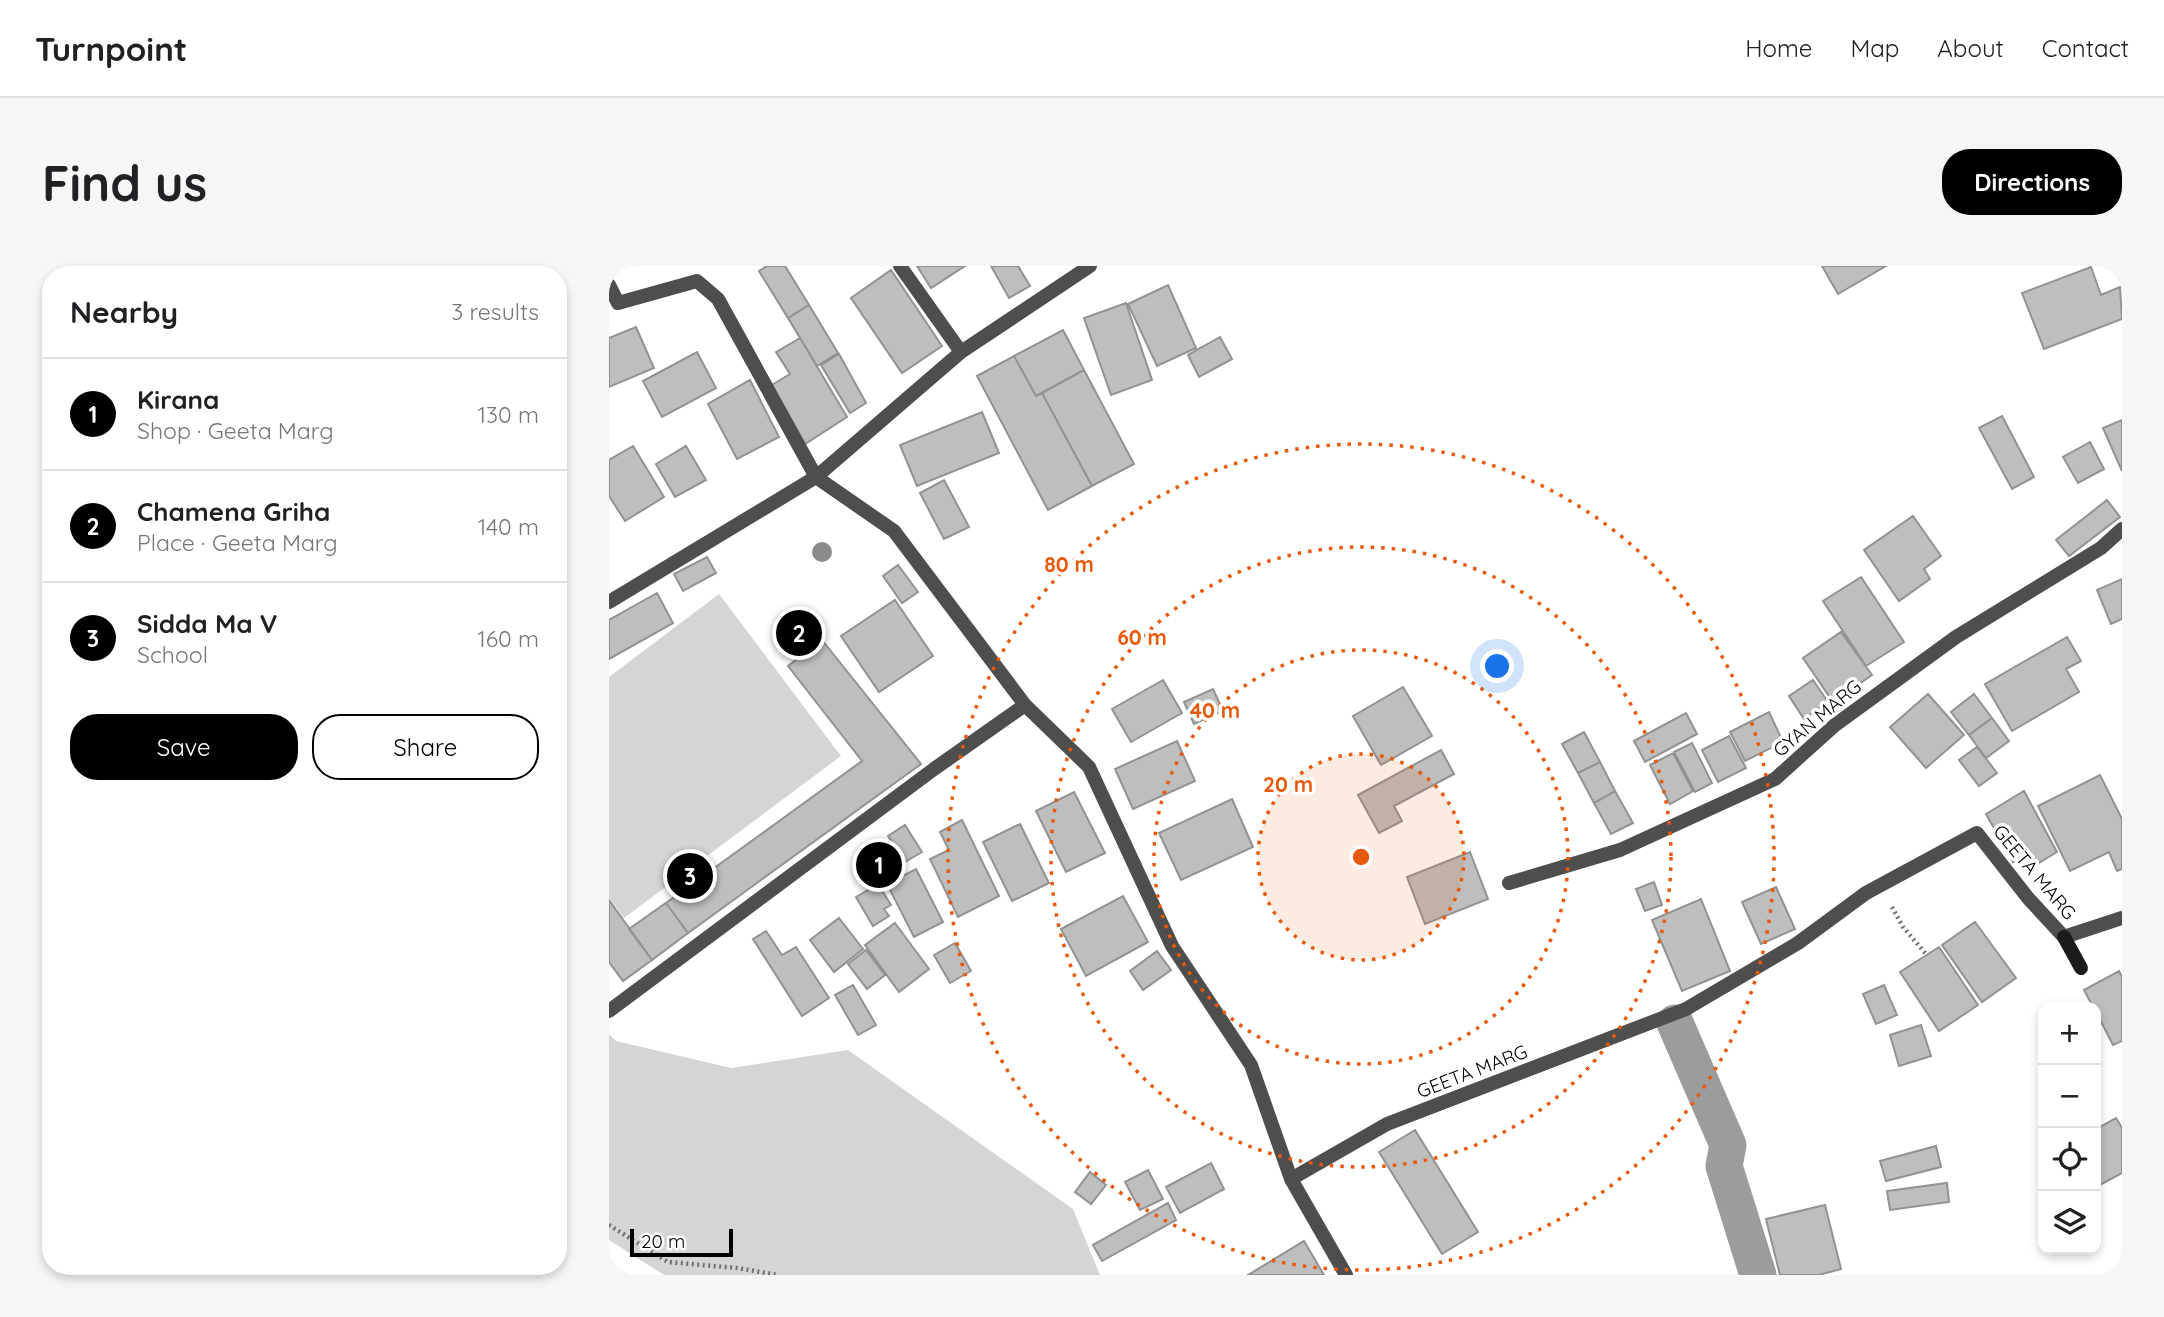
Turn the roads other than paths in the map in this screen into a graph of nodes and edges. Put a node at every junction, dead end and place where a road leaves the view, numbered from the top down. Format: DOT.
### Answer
graph roads {
  1 [pos="900,266"];
  2 [pos="1090,266"];
  3 [pos="609,285"];
  4 [pos="961,352"];
  5 [pos="816,477"];
  6 [pos="2122,529"];
  7 [pos="609,602"];
  8 [pos="1025,705"];
  9 [pos="1509,883"];
  10 [pos="2122,918"];
  11 [pos="2064,937"];
  12 [pos="2081,968"];
  13 [pos="609,1011"];
  14 [pos="1290,1179"];
  15 [pos="1346,1275"];
  1 -- 4 [label="street"];
  2 -- 4 [label="street"];
  3 -- 5 [label="street"];
  4 -- 5 [label="street"];
  5 -- 7 [label="street"];
  5 -- 8 [label="street"];
  6 -- 9 [label="street, GYAN MARG"];
  8 -- 13 [label="street"];
  8 -- 14 [label="street"];
  10 -- 11 [label="street, GEETA MARG"];
  11 -- 12 [label="street"];
  11 -- 14 [label="street, GEETA MARG"];
  14 -- 15 [label="street"];
}
